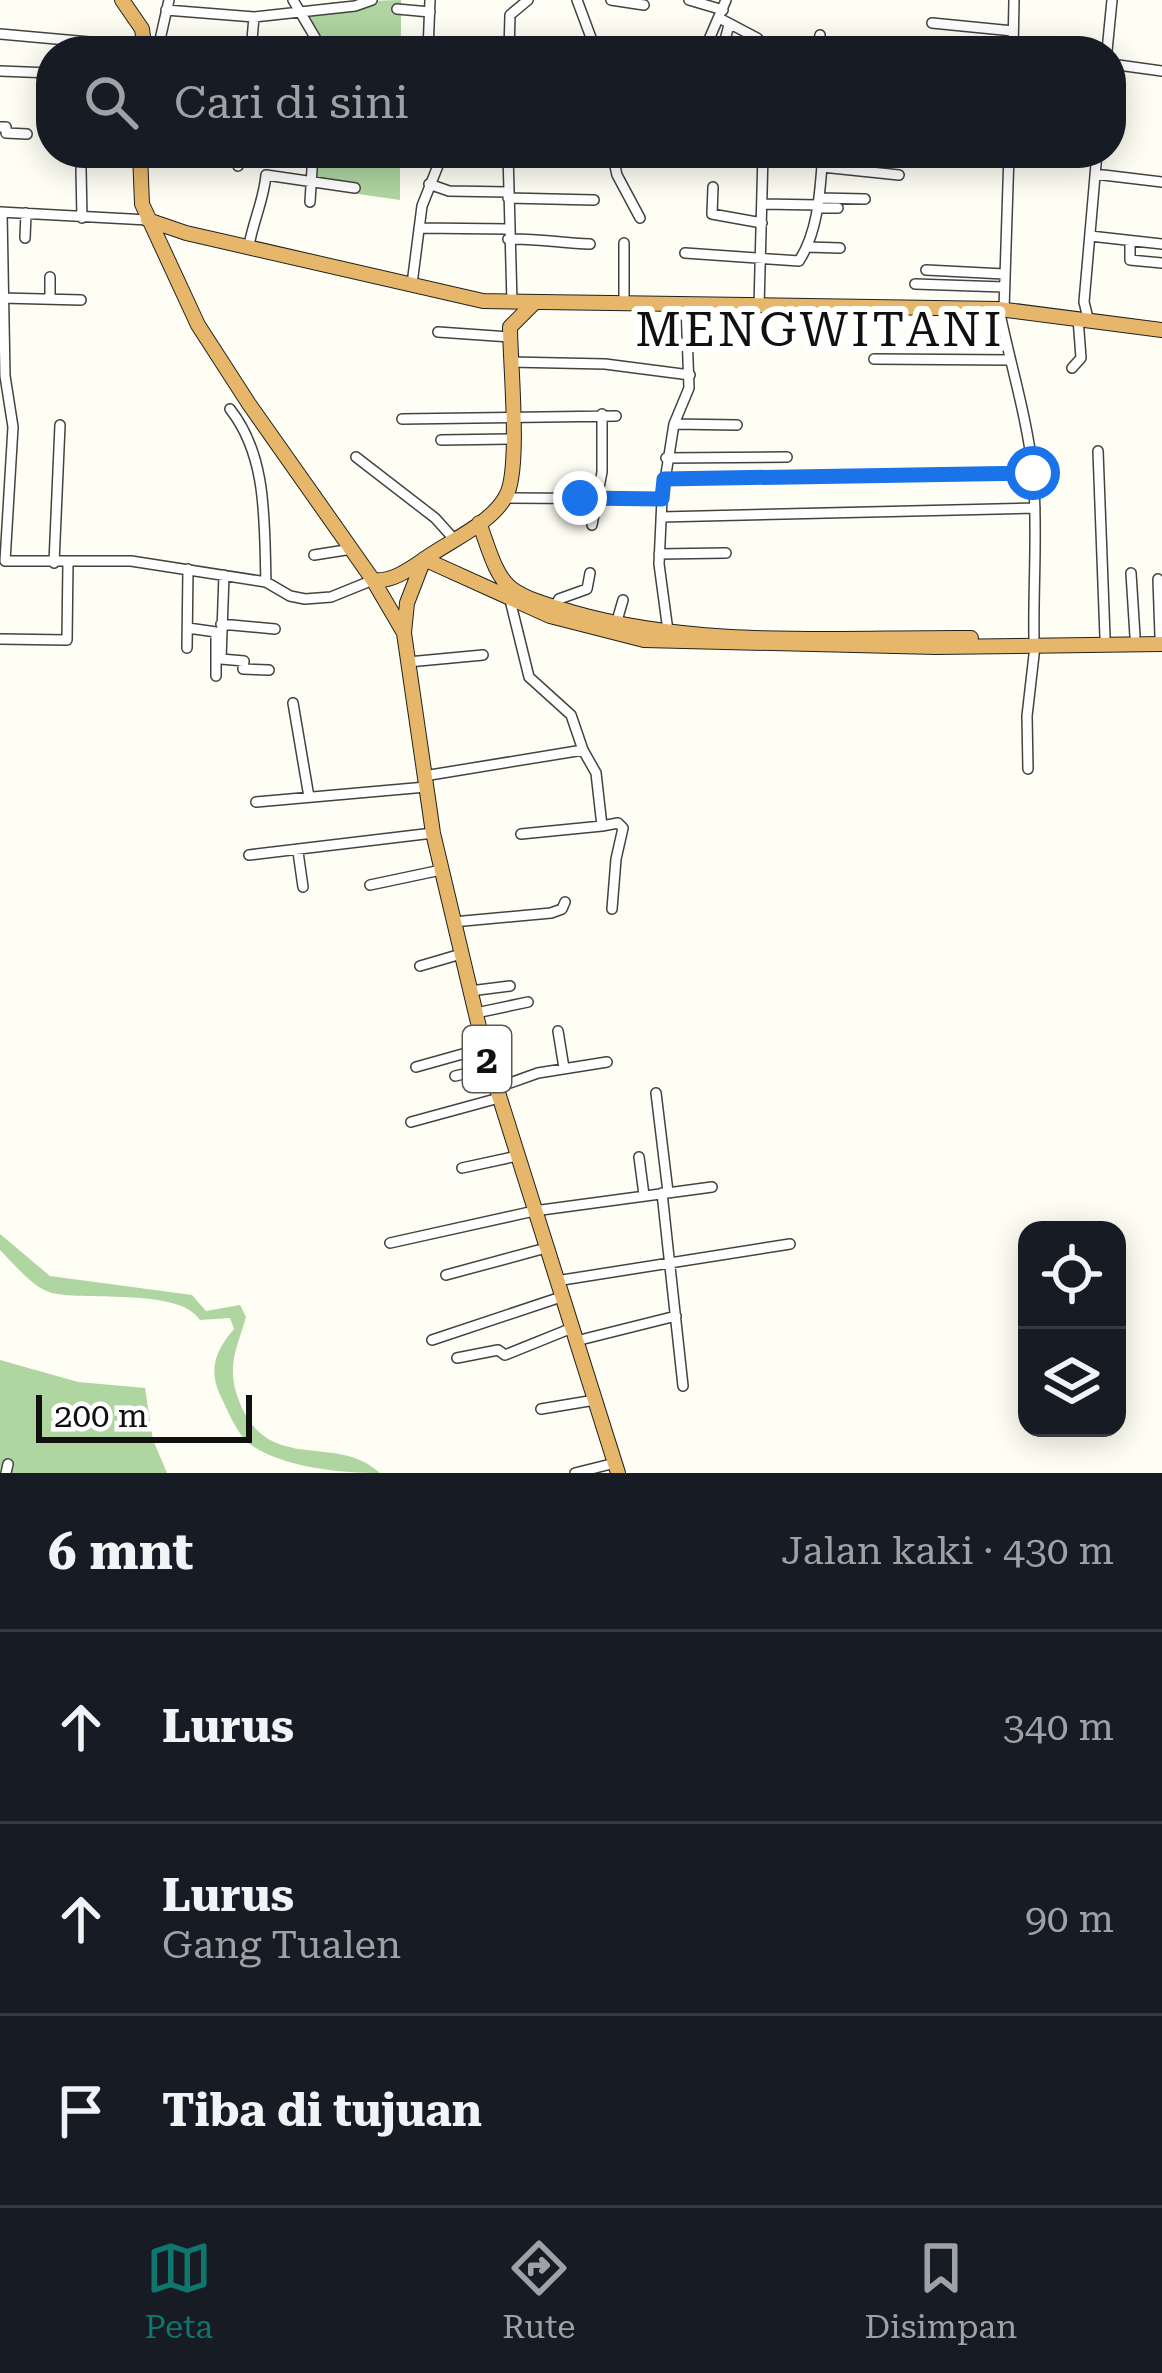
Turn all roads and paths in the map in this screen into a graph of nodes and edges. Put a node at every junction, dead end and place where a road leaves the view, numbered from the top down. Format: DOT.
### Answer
graph roads {
  1 [pos="122,0"];
  2 [pos="293,0"];
  3 [pos="372,0"];
  4 [pos="528,0"];
  5 [pos="577,0"];
  6 [pos="611,0"];
  7 [pos="689,0"];
  8 [pos="1014,0"];
  9 [pos="1112,0"];
  10 [pos="644,4"];
  11 [pos="168,5"];
  12 [pos="430,6"];
  13 [pos="397,9"];
  14 [pos="300,11"];
  15 [pos="724,13"];
  16 [pos="254,17"];
  17 [pos="932,23"];
  18 [pos="1013,31"];
  19 [pos="0,34"];
  20 [pos="144,36"];
  21 [pos="153,36"];
  22 [pos="252,36"];
  23 [pos="314,36"];
  24 [pos="429,36"];
  25 [pos="509,36"];
  26 [pos="590,36"];
  27 [pos="754,36"];
  28 [pos="1013,36"];
  29 [pos="1108,36"];
  30 [pos="36,37"];
  31 [pos="1126,66"];
  32 [pos="0,71"];
  33 [pos="1162,71"];
  34 [pos="36,72"];
  35 [pos="0,127"];
  36 [pos="27,134"];
  37 [pos="140,168"];
  38 [pos="314,168"];
  39 [pos="436,168"];
  40 [pos="508,168"];
  41 [pos="615,168"];
  42 [pos="763,168"];
  43 [pos="822,168"];
  44 [pos="832,168"];
  45 [pos="1008,168"];
  46 [pos="1096,168"];
  47 [pos="81,169"];
  48 [pos="1096,174"];
  49 [pos="899,175"];
  50 [pos="314,180"];
  51 [pos="1162,182"];
  52 [pos="429,184"];
  53 [pos="713,187"];
  54 [pos="355,188"];
  55 [pos="508,195"];
  56 [pos="865,199"];
  57 [pos="594,200"];
  58 [pos="310,202"];
  59 [pos="762,203"];
  60 [pos="818,204"];
  61 [pos="838,208"];
  62 [pos="1,212"];
  63 [pos="26,214"];
  64 [pos="82,218"];
  65 [pos="640,218"];
  66 [pos="148,220"];
  67 [pos="762,223"];
  68 [pos="419,228"];
  69 [pos="186,232"];
  70 [pos="508,234"];
  71 [pos="1090,236"];
  72 [pos="25,238"];
  73 [pos="1130,242"];
  74 [pos="624,243"];
  75 [pos="590,244"];
  76 [pos="1162,244"];
  77 [pos="249,245"];
  78 [pos="808,248"];
  79 [pos="840,248"];
  80 [pos="161,250"];
  81 [pos="685,253"];
  82 [pos="762,261"];
  83 [pos="1162,263"];
  84 [pos="926,270"];
  85 [pos="1004,274"];
  86 [pos="50,277"];
  87 [pos="412,284"];
  88 [pos="915,284"];
  89 [pos="1004,287"];
  90 [pos="2,298"];
  91 [pos="50,298"];
  92 [pos="81,300"];
  93 [pos="486,301"];
  94 [pos="512,303"];
  95 [pos="534,303"];
  96 [pos="625,304"];
  97 [pos="686,305"];
  98 [pos="759,307"];
  99 [pos="1001,309"];
  100 [pos="1081,314"];
  101 [pos="1162,330"];
  102 [pos="438,332"];
  103 [pos="510,332"];
  104 [pos="874,359"];
  105 [pos="1010,360"];
  106 [pos="508,365"];
  107 [pos="1072,368"];
  108 [pos="690,375"];
  109 [pos="230,409"];
  110 [pos="602,414"];
  111 [pos="512,416"];
  112 [pos="616,416"];
  113 [pos="402,419"];
  114 [pos="674,424"];
  115 [pos="736,424"];
  116 [pos="60,425"];
  117 [pos="512,439"];
  118 [pos="441,440"];
  119 [pos="1098,451"];
  120 [pos="356,457"];
  121 [pos="787,457"];
  122 [pos="667,458"];
  123 [pos="5,471"];
  124 [pos="1033,473"];
  125 [pos="664,479"];
  126 [pos="505,498"];
  127 [pos="595,498"];
  128 [pos="662,499"];
  129 [pos="1034,508"];
  130 [pos="661,517"];
  131 [pos="479,523"];
  132 [pos="592,525"];
  133 [pos="3,538"];
  134 [pos="454,539"];
  135 [pos="352,549"];
  136 [pos="726,553"];
  137 [pos="659,554"];
  138 [pos="314,555"];
  139 [pos="424,559"];
  140 [pos="68,562"];
  141 [pos="3,563"];
  142 [pos="54,563"];
  143 [pos="188,569"];
  144 [pos="590,573"];
  145 [pos="1131,573"];
  146 [pos="224,575"];
  147 [pos="1158,579"];
  148 [pos="373,580"];
  149 [pos="266,582"];
  150 [pos="510,600"];
  151 [pos="623,601"];
  152 [pos="552,612"];
  153 [pos="221,624"];
  154 [pos="616,625"];
  155 [pos="188,628"];
  156 [pos="275,629"];
  157 [pos="404,633"];
  158 [pos="1135,636"];
  159 [pos="1105,637"];
  160 [pos="668,638"];
  161 [pos="1161,638"];
  162 [pos="0,639"];
  163 [pos="1035,642"];
  164 [pos="187,648"];
  165 [pos="483,655"];
  166 [pos="408,662"];
  167 [pos="269,670"];
  168 [pos="216,676"];
  169 [pos="292,703"];
  170 [pos="583,750"];
  171 [pos="1028,769"];
  172 [pos="425,782"];
  173 [pos="309,797"];
  174 [pos="256,802"];
  175 [pos="602,826"];
  176 [pos="433,833"];
  177 [pos="521,834"];
  178 [pos="298,852"];
  179 [pos="249,855"];
  180 [pos="441,870"];
  181 [pos="370,885"];
  182 [pos="302,887"];
  183 [pos="565,902"];
  184 [pos="612,909"];
  185 [pos="454,922"];
  186 [pos="461,954"];
  187 [pos="420,966"];
  188 [pos="510,986"];
  189 [pos="470,991"];
  190 [pos="528,1002"];
  191 [pos="476,1013"];
  192 [pos="558,1031"];
  193 [pos="484,1048"];
  194 [pos="607,1062"];
  195 [pos="416,1067"];
  196 [pos="490,1068"];
  197 [pos="564,1068"];
  198 [pos="455,1076"];
  199 [pos="498,1093"];
  200 [pos="656,1093"];
  201 [pos="410,1122"];
  202 [pos="517,1156"];
  203 [pos="639,1157"];
  204 [pos="462,1168"];
  205 [pos="712,1187"];
  206 [pos="665,1192"];
  207 [pos="644,1195"];
  208 [pos="533,1210"];
  209 [pos="390,1243"];
  210 [pos="790,1244"];
  211 [pos="546,1248"];
  212 [pos="670,1262"];
  213 [pos="446,1275"];
  214 [pos="556,1280"];
  215 [pos="561,1297"];
  216 [pos="676,1316"];
  217 [pos="574,1334"];
  218 [pos="433,1340"];
  219 [pos="457,1358"];
  220 [pos="683,1386"];
  221 [pos="595,1400"];
  222 [pos="541,1409"];
  223 [pos="616,1468"];
  224 [pos="574,1473"];
  1 -- 20 [label="highway"];
  2 -- 14 [label="street"];
  3 -- 14 [label="street"];
  4 -- 25 [label="street"];
  5 -- 26 [label="street"];
  6 -- 10 [label="street"];
  7 -- 15 [label="street"];
  8 -- 18 [label="street"];
  9 -- 29 [label="street"];
  11 -- 16 [label="street"];
  11 -- 21 [label="street"];
  12 -- 13 [label="street"];
  12 -- 24 [label="street"];
  14 -- 16 [label="street"];
  14 -- 23 [label="street"];
  15 -- 27 [label="street"];
  16 -- 22 [label="street"];
  17 -- 18 [label="street"];
  18 -- 28 [label="street"];
  19 -- 30 [label="street"];
  31 -- 33 [label="street"];
  32 -- 34 [label="street"];
  35 -- 36 [label="street"];
  37 -- 66 [label="highway"];
  38 -- 50 [label="street"];
  39 -- 52 [label="street"];
  40 -- 55 [label="street"];
  41 -- 65 [label="street"];
  42 -- 59 [label="street"];
  43 -- 60 [label="street"];
  44 -- 49 [label="street"];
  45 -- 85 [label="street"];
  46 -- 48 [label="street"];
  47 -- 64 [label="street"];
  48 -- 51 [label="street"];
  48 -- 71 [label="street"];
  50 -- 54 [label="street"];
  50 -- 58 [label="street"];
  50 -- 77 [label="street"];
  52 -- 55 [label="street"];
  52 -- 68 [label="street"];
  53 -- 67 [label="street"];
  55 -- 57 [label="street"];
  55 -- 70 [label="street"];
  56 -- 60 [label="street"];
  59 -- 60 [label="street"];
  59 -- 67 [label="street"];
  60 -- 61 [label="street"];
  60 -- 78 [label="street"];
  62 -- 63 [label="street"];
  62 -- 90 [label="street"];
  63 -- 64 [label="street"];
  63 -- 72 [label="street"];
  64 -- 66 [label="street"];
  66 -- 69 [label="highway"];
  66 -- 80 [label="highway"];
  67 -- 82 [label="street"];
  68 -- 70 [label="street"];
  68 -- 87 [label="street"];
  69 -- 77 [label="highway"];
  69 -- 80 [label="highway"];
  70 -- 75 [label="street"];
  70 -- 94 [label="street"];
  71 -- 73 [label="street"];
  71 -- 100 [label="street"];
  73 -- 76 [label="street"];
  73 -- 83 [label="street"];
  74 -- 96 [label="street"];
  77 -- 87 [label="highway"];
  78 -- 79 [label="street"];
  78 -- 82 [label="street"];
  80 -- 135 [label="highway, 2"];
  81 -- 82 [label="street"];
  82 -- 98 [label="street"];
  84 -- 85 [label="street"];
  85 -- 89 [label="street"];
  86 -- 91 [label="street"];
  87 -- 93 [label="highway"];
  88 -- 89 [label="street"];
  89 -- 99 [label="street"];
  90 -- 91 [label="street"];
  90 -- 123 [label="street"];
  91 -- 92 [label="street"];
  93 -- 94 [label="highway"];
  93 -- 103 [label="highway"];
  94 -- 95 [label="highway"];
  95 -- 96 [label="highway"];
  95 -- 103 [label="highway"];
  96 -- 97 [label="highway"];
  97 -- 98 [label="highway"];
  97 -- 108 [label="street"];
  98 -- 99 [label="highway"];
  99 -- 100 [label="highway"];
  99 -- 105 [label="street"];
  100 -- 101 [label="highway"];
  100 -- 107 [label="street"];
  102 -- 103 [label="street"];
  103 -- 106 [label="highway"];
  104 -- 105 [label="street"];
  105 -- 124 [label="street"];
  106 -- 108 [label="street"];
  106 -- 111 [label="highway"];
  108 -- 114 [label="street"];
  109 -- 149 [label="street"];
  110 -- 111 [label="street"];
  110 -- 112 [label="street"];
  110 -- 127 [label="street"];
  111 -- 113 [label="street"];
  111 -- 117 [label="highway"];
  114 -- 115 [label="street"];
  114 -- 122 [label="street"];
  116 -- 142 [label="street"];
  117 -- 118 [label="street"];
  117 -- 126 [label="highway"];
  119 -- 159 [label="street"];
  120 -- 134 [label="street"];
  121 -- 122 [label="street"];
  122 -- 125 [label="street"];
  123 -- 133 [label="street"];
  124 -- 125 [label="street"];
  124 -- 129 [label="street"];
  125 -- 128 [label="street"];
  126 -- 127 [label="street"];
  126 -- 131 [label="highway"];
  127 -- 128 [label="street"];
  127 -- 132 [label="street"];
  128 -- 130 [label="street"];
  129 -- 130 [label="street"];
  129 -- 163 [label="street"];
  130 -- 137 [label="street"];
  131 -- 134 [label="highway"];
  131 -- 152 [label="highway"];
  133 -- 141 [label="street"];
  134 -- 139 [label="highway"];
  135 -- 138 [label="street"];
  135 -- 148 [label="highway, 2"];
  136 -- 137 [label="street"];
  137 -- 160 [label="street"];
  139 -- 148 [label="highway"];
  139 -- 150 [label="highway"];
  139 -- 157 [label="highway, 2"];
  140 -- 142 [label="street"];
  140 -- 143 [label="street"];
  140 -- 162 [label="street"];
  141 -- 142 [label="street"];
  143 -- 146 [label="street"];
  143 -- 155 [label="street"];
  144 -- 152 [label="street"];
  145 -- 158 [label="street"];
  146 -- 149 [label="street"];
  146 -- 153 [label="street"];
  147 -- 161 [label="street"];
  148 -- 149 [label="street"];
  148 -- 157 [label="highway, 2"];
  150 -- 152 [label="highway"];
  150 -- 170 [label="street"];
  151 -- 154 [label="street"];
  152 -- 154 [label="highway"];
  152 -- 160 [label="highway"];
  153 -- 156 [label="street"];
  153 -- 167 [label="street"];
  154 -- 160 [label="highway"];
  155 -- 164 [label="street"];
  155 -- 168 [label="street"];
  157 -- 166 [label="highway, 2"];
  158 -- 159 [label="highway"];
  158 -- 161 [label="highway"];
  159 -- 163 [label="highway"];
  160 -- 163 [label="highway"];
  161 -- 163 [label="highway"];
  163 -- 171 [label="street"];
  165 -- 166 [label="street"];
  166 -- 172 [label="highway, 2"];
  169 -- 173 [label="street"];
  170 -- 172 [label="street"];
  170 -- 175 [label="street"];
  172 -- 173 [label="street"];
  172 -- 176 [label="highway, 2"];
  173 -- 174 [label="street"];
  175 -- 177 [label="street"];
  175 -- 184 [label="street"];
  176 -- 178 [label="street"];
  176 -- 180 [label="highway, 2"];
  178 -- 179 [label="street"];
  178 -- 182 [label="street"];
  180 -- 181 [label="street"];
  180 -- 185 [label="highway, 2"];
  183 -- 185 [label="street"];
  185 -- 186 [label="highway, 2"];
  186 -- 187 [label="street"];
  186 -- 189 [label="highway, 2"];
  188 -- 189 [label="street"];
  189 -- 191 [label="highway, 2"];
  190 -- 191 [label="street"];
  191 -- 193 [label="highway, 2"];
  192 -- 197 [label="street"];
  193 -- 195 [label="street"];
  193 -- 196 [label="highway, 2"];
  194 -- 197 [label="street"];
  196 -- 198 [label="street"];
  196 -- 199 [label="highway, 2"];
  197 -- 199 [label="street"];
  199 -- 201 [label="street"];
  199 -- 202 [label="highway, 2"];
  200 -- 206 [label="street"];
  202 -- 204 [label="street"];
  202 -- 208 [label="highway, 2"];
  203 -- 207 [label="street"];
  205 -- 206 [label="street"];
  206 -- 207 [label="street"];
  206 -- 212 [label="street"];
  207 -- 208 [label="street"];
  208 -- 209 [label="street"];
  208 -- 211 [label="highway, 2"];
  210 -- 212 [label="street"];
  211 -- 213 [label="street"];
  211 -- 214 [label="highway, 2"];
  212 -- 214 [label="street"];
  212 -- 216 [label="street"];
  214 -- 215 [label="highway, 2"];
  215 -- 217 [label="highway, 2"];
  215 -- 218 [label="street"];
  216 -- 217 [label="street"];
  216 -- 220 [label="street"];
  217 -- 219 [label="street"];
  217 -- 221 [label="highway, 2"];
  221 -- 222 [label="street"];
  221 -- 223 [label="highway, 2"];
  223 -- 224 [label="street"];
}
